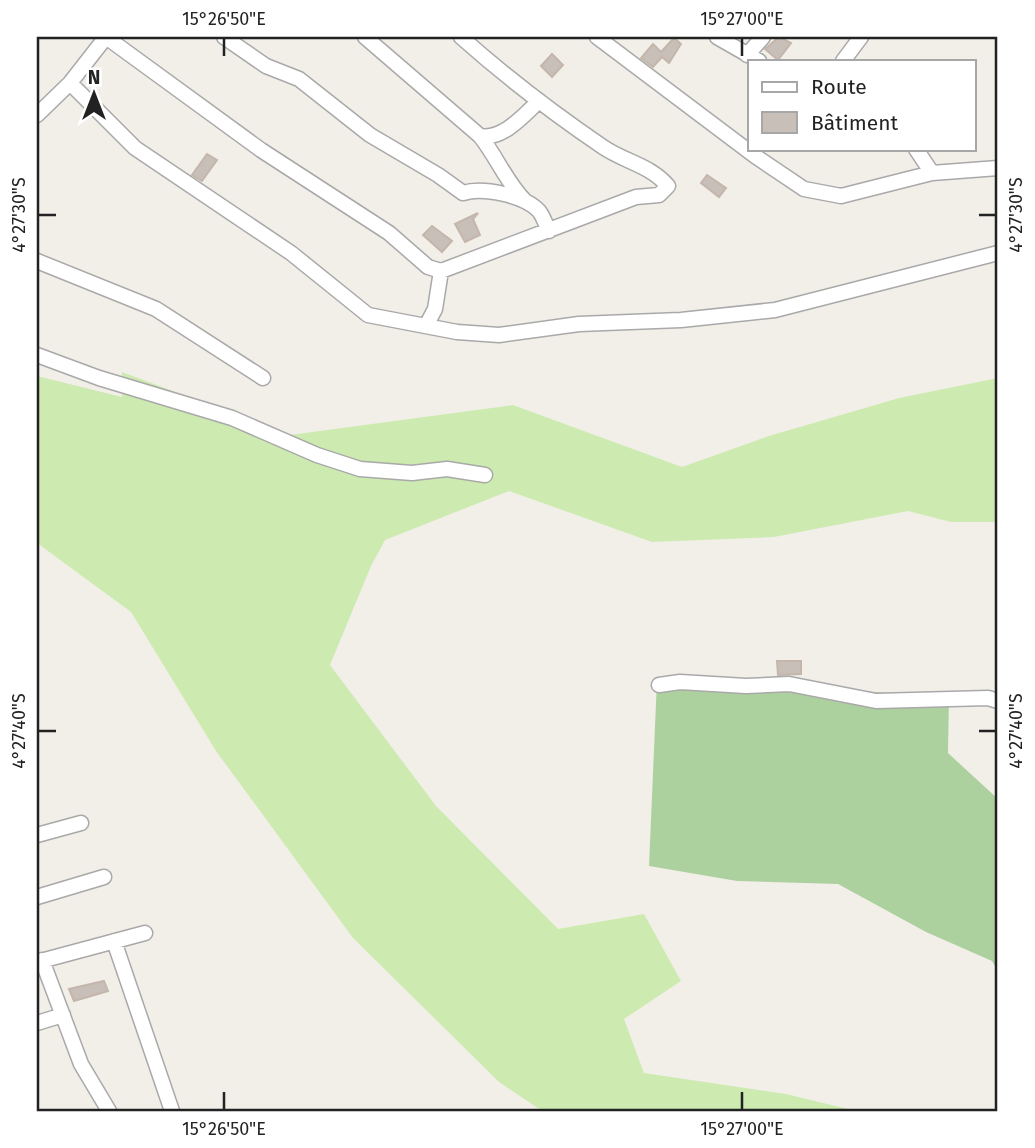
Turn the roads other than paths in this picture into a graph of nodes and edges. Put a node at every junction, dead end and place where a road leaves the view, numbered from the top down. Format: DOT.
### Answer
graph roads {
  1 [pos="106,37"];
  2 [pos="224,37"];
  3 [pos="365,37"];
  4 [pos="461,37"];
  5 [pos="597,37"];
  6 [pos="717,37"];
  7 [pos="764,37"];
  8 [pos="861,37"];
  9 [pos="753,58"];
  10 [pos="844,60"];
  11 [pos="69,83"];
  12 [pos="538,101"];
  13 [pos="37,115"];
  14 [pos="481,136"];
  15 [pos="917,150"];
  16 [pos="998,168"];
  17 [pos="932,173"];
  18 [pos="529,205"];
  19 [pos="549,231"];
  20 [pos="998,253"];
  21 [pos="37,261"];
  22 [pos="441,271"];
  23 [pos="426,326"];
  24 [pos="37,355"];
  25 [pos="263,378"];
  26 [pos="485,475"];
  27 [pos="659,685"];
  28 [pos="995,697"];
  29 [pos="81,823"];
  30 [pos="37,835"];
  31 [pos="104,877"];
  32 [pos="37,897"];
  33 [pos="145,933"];
  34 [pos="114,941"];
  35 [pos="40,961"];
  36 [pos="63,1015"];
  37 [pos="37,1023"];
  38 [pos="109,1111"];
  39 [pos="172,1111"];
  1 -- 11 [label="street"];
  1 -- 22 [label="street"];
  2 -- 18 [label="street"];
  3 -- 14 [label="street"];
  4 -- 12 [label="street"];
  5 -- 17 [label="street"];
  6 -- 9 [label="street"];
  7 -- 9 [label="street"];
  8 -- 10 [label="street"];
  11 -- 13 [label="street"];
  11 -- 23 [label="street"];
  12 -- 14 [label="street"];
  12 -- 19 [label="street"];
  14 -- 18 [label="street"];
  15 -- 17 [label="street"];
  16 -- 17 [label="street"];
  18 -- 19 [label="street"];
  19 -- 22 [label="street"];
  20 -- 23 [label="street"];
  21 -- 25 [label="street"];
  22 -- 23 [label="street"];
  24 -- 26 [label="street"];
  27 -- 28 [label="street"];
  29 -- 30 [label="street"];
  31 -- 32 [label="street"];
  33 -- 34 [label="street"];
  34 -- 35 [label="street"];
  34 -- 39 [label="street"];
  35 -- 36 [label="street"];
  36 -- 37 [label="street"];
  36 -- 38 [label="street"];
}
